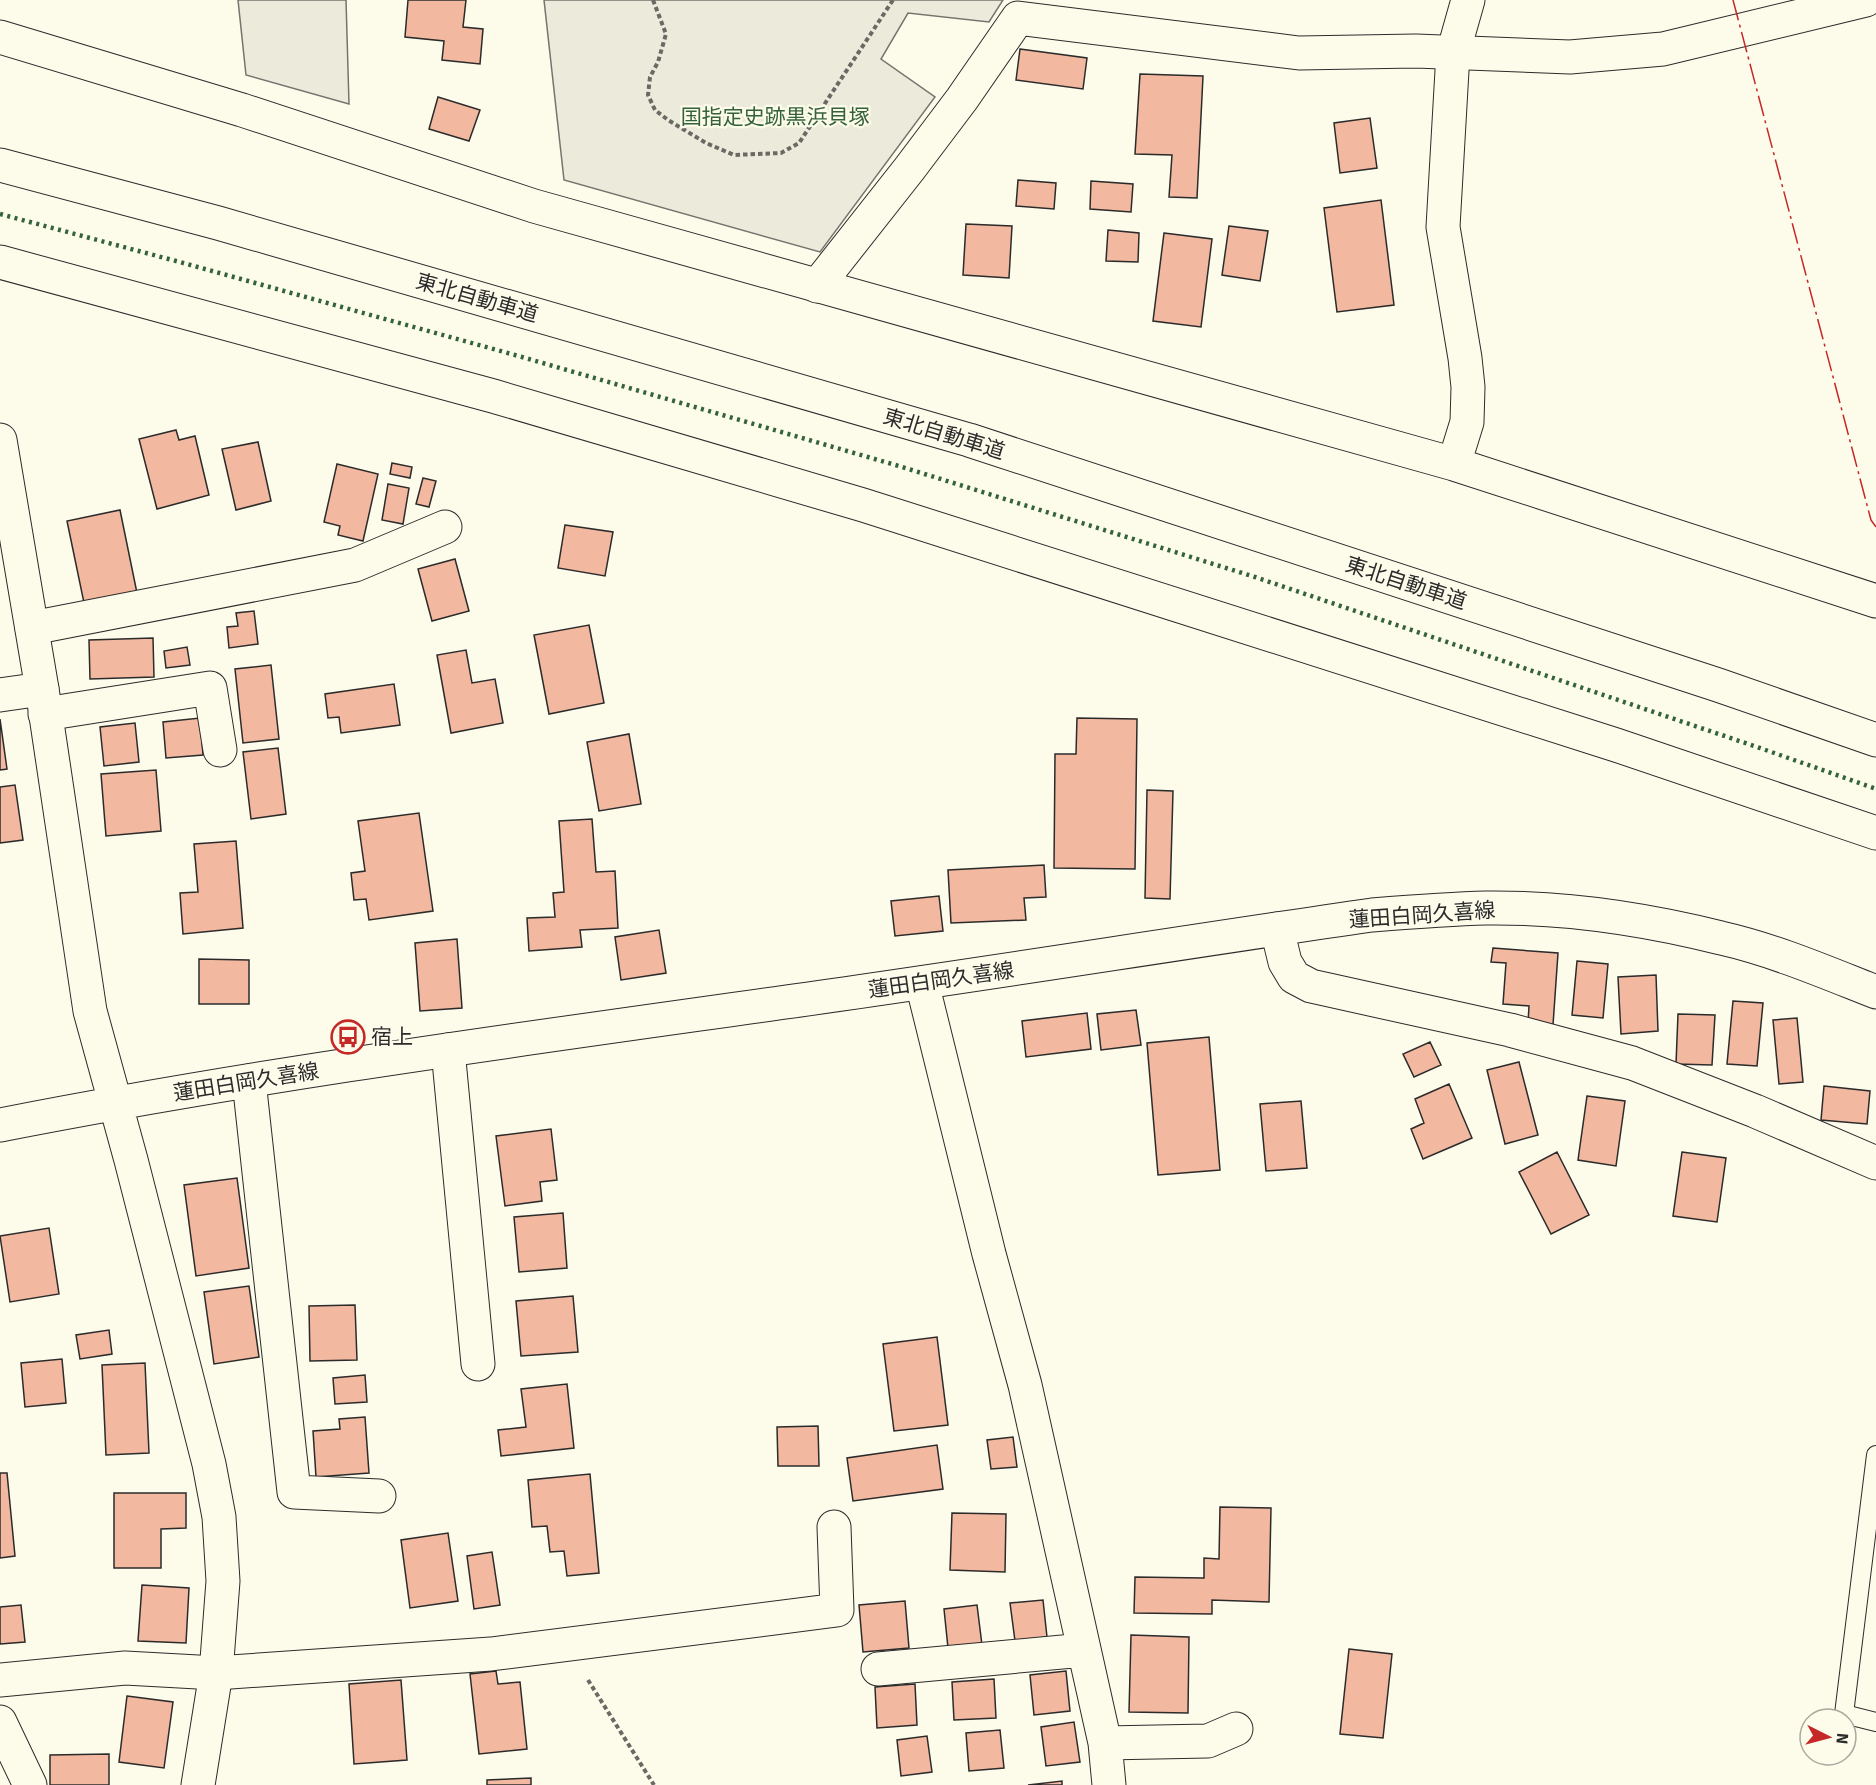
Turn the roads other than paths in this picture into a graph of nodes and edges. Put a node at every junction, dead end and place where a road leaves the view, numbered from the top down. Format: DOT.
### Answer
graph roads {
  1 [pos="1468,0"];
  2 [pos="1866,0"];
  3 [pos="1023,9"];
  4 [pos="0,37"];
  5 [pos="1454,53"];
  6 [pos="0,165"];
  7 [pos="0,262"];
  8 [pos="817,286"];
  9 [pos="0,440"];
  10 [pos="1454,464"];
  11 [pos="445,527"];
  12 [pos="1876,601"];
  13 [pos="32,628"];
  14 [pos="0,695"];
  15 [pos="44,702"];
  16 [pos="1876,740"];
  17 [pos="220,750"];
  18 [pos="1876,833"];
  19 [pos="1277,929"];
  20 [pos="922,983"];
  21 [pos="1876,992"];
  22 [pos="448,1050"];
  23 [pos="249,1082"];
  24 [pos="116,1102"];
  25 [pos="0,1125"];
  26 [pos="1876,1163"];
  27 [pos="478,1364"];
  28 [pos="1876,1455"];
  29 [pos="379,1496"];
  30 [pos="834,1527"];
  31 [pos="1084,1650"];
  32 [pos="878,1669"];
  33 [pos="216,1673"];
  34 [pos="0,1680"];
  35 [pos="0,1722"];
  36 [pos="1876,1722"];
  37 [pos="1236,1729"];
  38 [pos="1105,1743"];
  39 [pos="30,1785"];
  40 [pos="198,1785"];
  41 [pos="1109,1785"];
  1 -- 5 [label="main road"];
  2 -- 5 [label="main road"];
  3 -- 5 [label="main road"];
  3 -- 8 [label="main road"];
  4 -- 8 [label="main road"];
  5 -- 10 [label="main road"];
  6 -- 16 [label="main road, 東北自動車道"];
  7 -- 18 [label="main road"];
  8 -- 10 [label="main road"];
  9 -- 13 [label="main road"];
  10 -- 12 [label="main road"];
  11 -- 13 [label="main road"];
  13 -- 15 [label="main road"];
  14 -- 15 [label="main road"];
  15 -- 17 [label="main road"];
  15 -- 24 [label="main road"];
  19 -- 20 [label="main road, 蓮田白岡久喜線"];
  19 -- 21 [label="main road, 蓮田白岡久喜線"];
  19 -- 26 [label="main road"];
  20 -- 22 [label="main road, 蓮田白岡久喜線"];
  20 -- 31 [label="main road"];
  22 -- 23 [label="main road, 蓮田白岡久喜線"];
  22 -- 27 [label="main road"];
  23 -- 24 [label="main road, 蓮田白岡久喜線"];
  23 -- 29 [label="main road"];
  24 -- 25 [label="main road, 蓮田白岡久喜線"];
  24 -- 33 [label="main road"];
  28 -- 36 [label="lane"];
  30 -- 33 [label="main road"];
  31 -- 32 [label="main road"];
  31 -- 38 [label="main road"];
  33 -- 34 [label="main road"];
  33 -- 40 [label="main road"];
  35 -- 39 [label="main road"];
  37 -- 38 [label="main road"];
  38 -- 41 [label="main road"];
}
